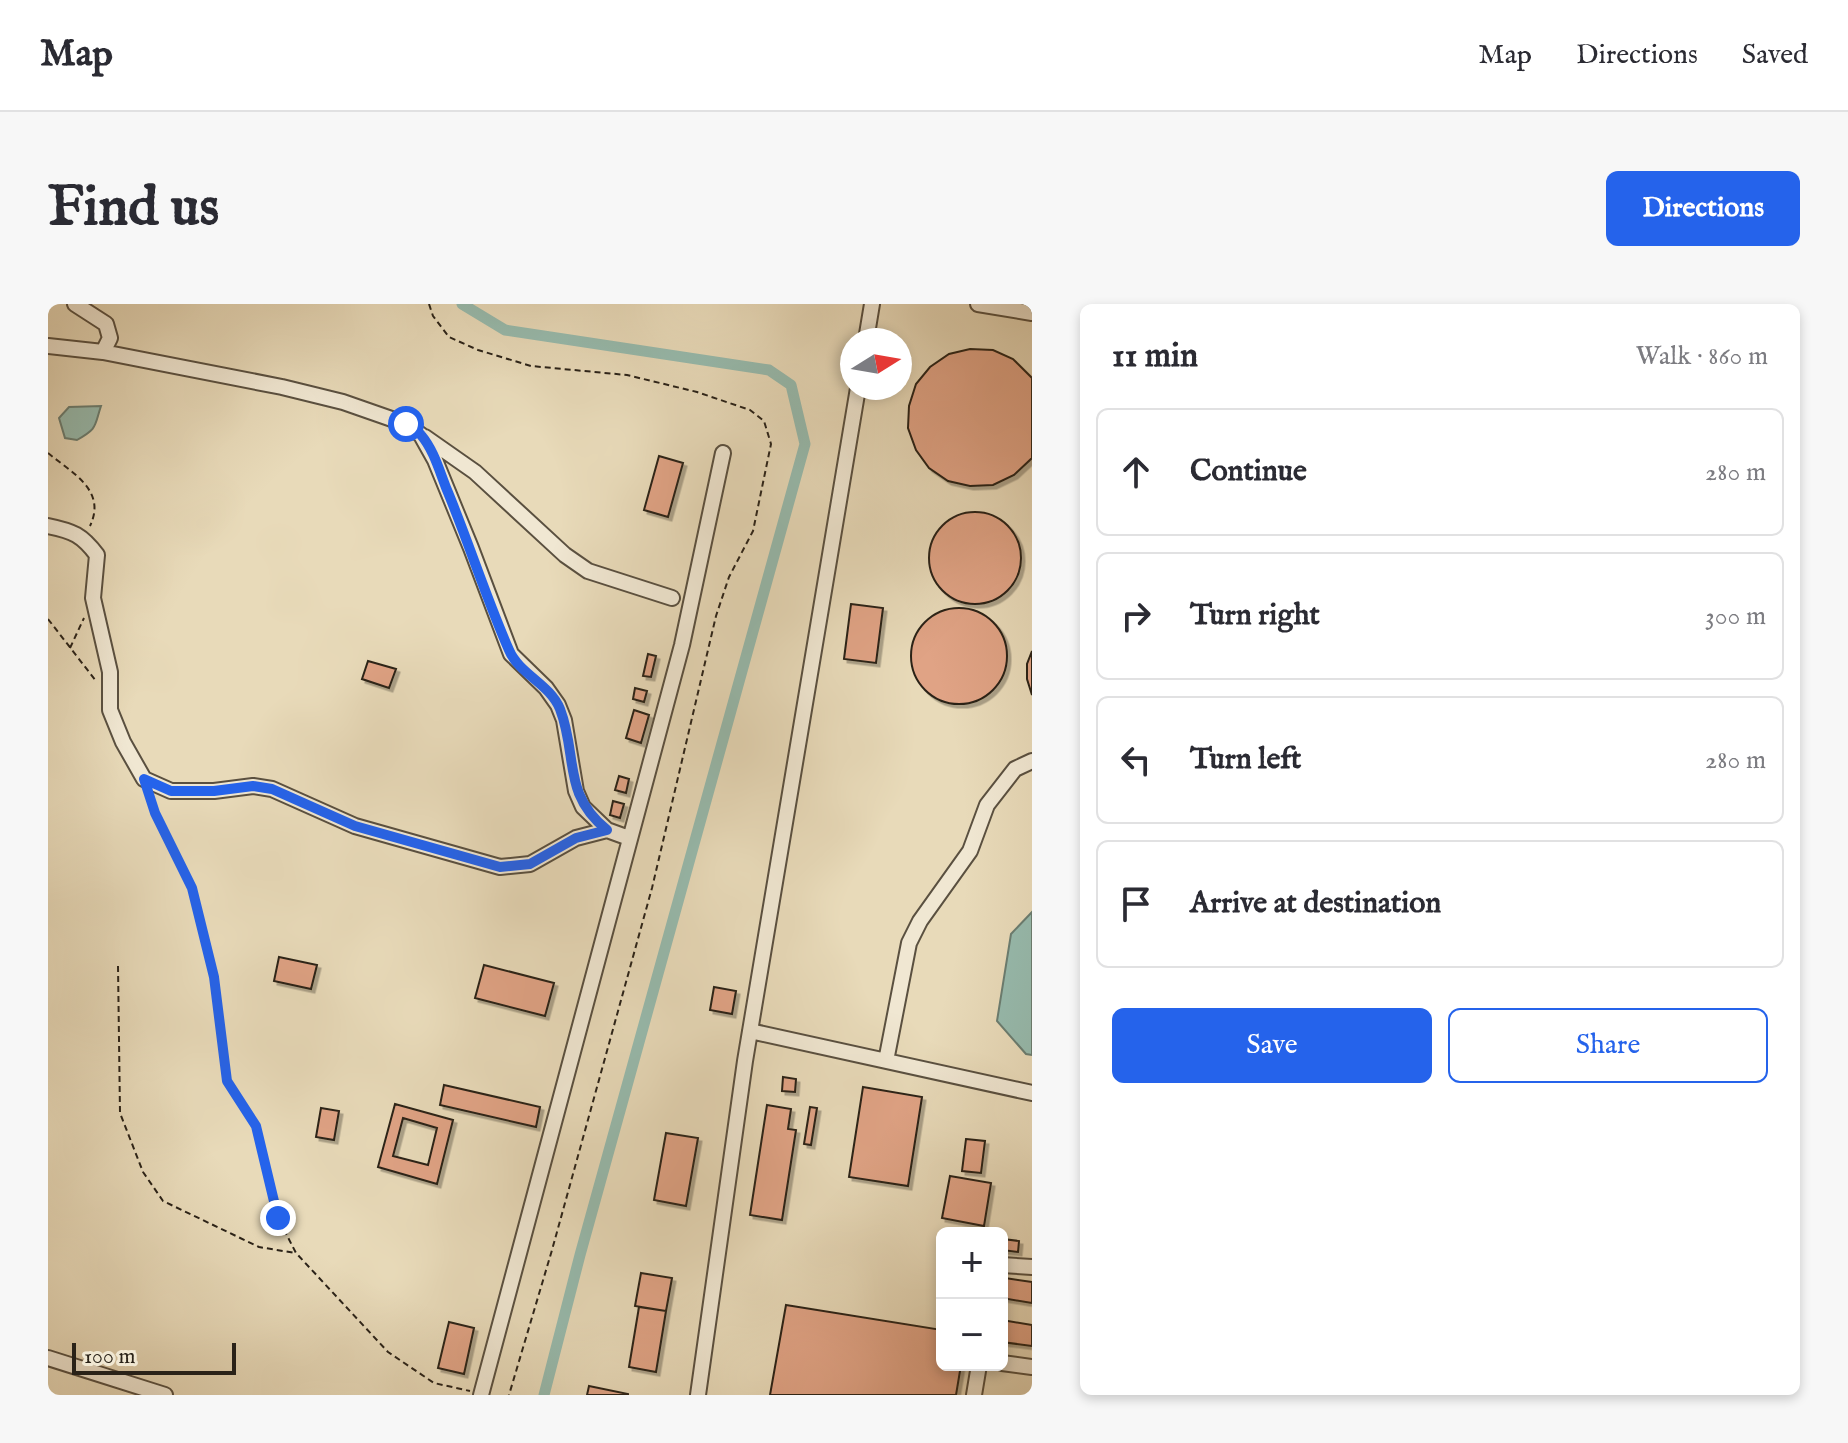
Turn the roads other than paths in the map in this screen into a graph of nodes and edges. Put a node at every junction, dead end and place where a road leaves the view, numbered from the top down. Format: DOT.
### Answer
graph roads {
  1 [pos="75,304"];
  2 [pos="872,304"];
  3 [pos="978,304"];
  4 [pos="1032,313"];
  5 [pos="868,328"];
  6 [pos="48,346"];
  7 [pos="103,352"];
  8 [pos="856,400"];
  9 [pos="421,435"];
  10 [pos="723,453"];
  11 [pos="48,526"];
  12 [pos="672,598"];
  13 [pos="1032,761"];
  14 [pos="607,830"];
  15 [pos="629,838"];
  16 [pos="750,1031"];
  17 [pos="886,1061"];
  18 [pos="1032,1093"];
  19 [pos="1008,1265"];
  20 [pos="1032,1267"];
  21 [pos="48,1358"];
  22 [pos="1008,1364"];
  23 [pos="1032,1367"];
  24 [pos="978,1371"];
  25 [pos="699,1388"];
  26 [pos="481,1394"];
  27 [pos="165,1395"];
  28 [pos="712,1395"];
  29 [pos="974,1395"];
  1 -- 7 [label="street"];
  2 -- 5 [label="street"];
  3 -- 4 [label="street"];
  6 -- 7 [label="street"];
  7 -- 9 [label="street"];
  8 -- 16 [label="street"];
  9 -- 12 [label="street"];
  9 -- 14 [label="street"];
  10 -- 15 [label="street"];
  11 -- 14 [label="street"];
  13 -- 17 [label="street"];
  14 -- 15 [label="street"];
  15 -- 26 [label="street"];
  16 -- 17 [label="street"];
  16 -- 25 [label="street"];
  17 -- 18 [label="street"];
  19 -- 20 [label="street"];
  21 -- 27 [label="street"];
  22 -- 23 [label="street"];
  24 -- 29 [label="street"];
  25 -- 28 [label="street"];
}
